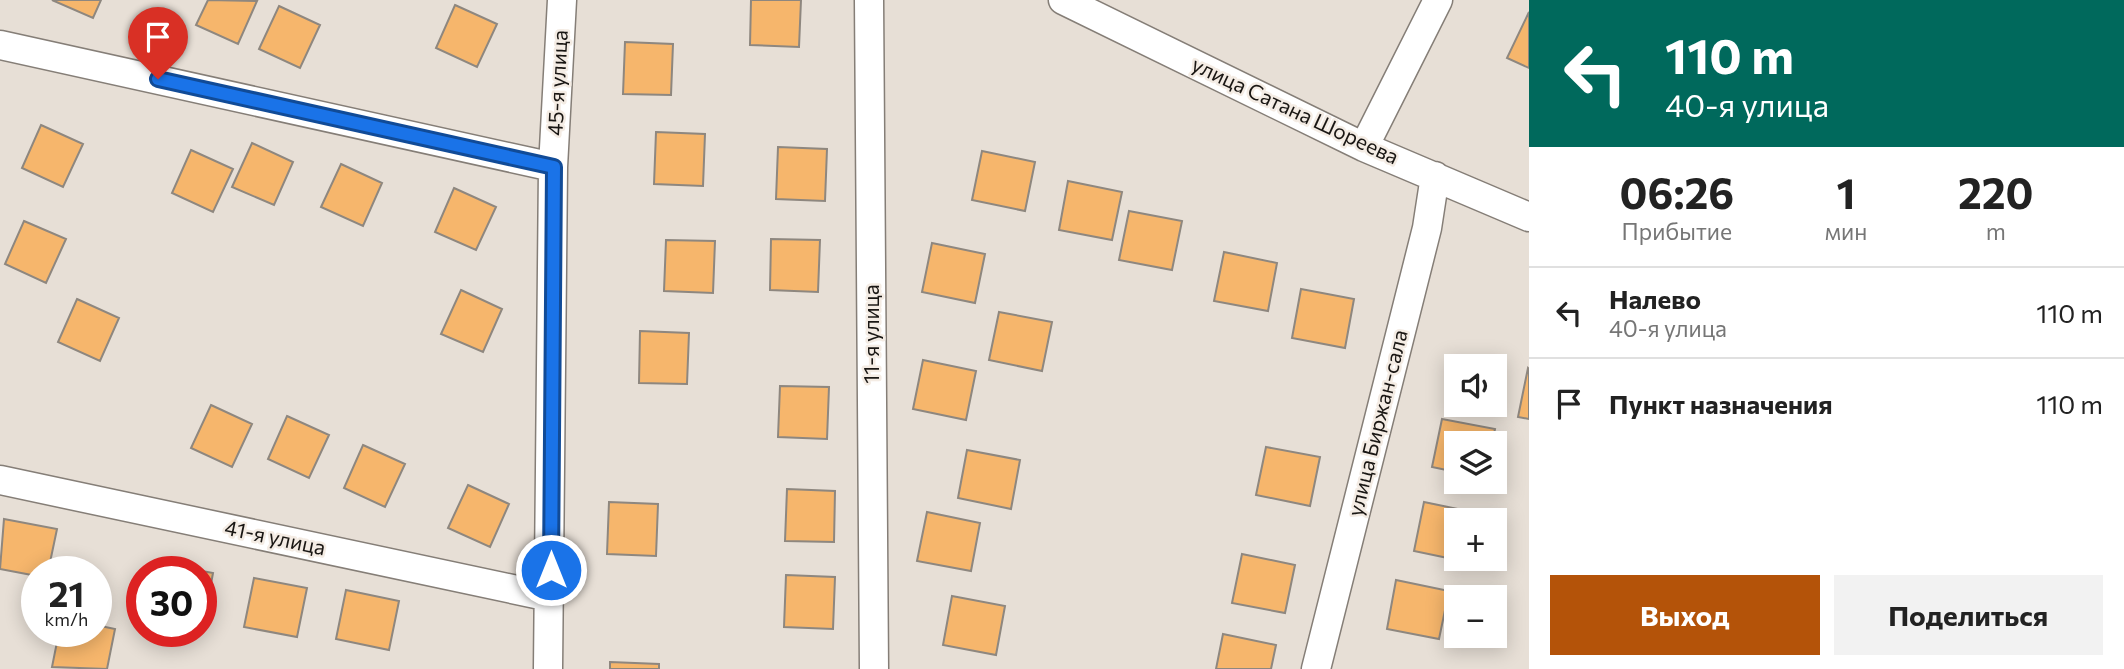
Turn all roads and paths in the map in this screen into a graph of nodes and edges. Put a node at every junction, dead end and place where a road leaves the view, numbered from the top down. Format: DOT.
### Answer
graph roads {
  1 [pos="562,0"];
  2 [pos="869,0"];
  3 [pos="1063,0"];
  4 [pos="1438,0"];
  5 [pos="0,45"];
  6 [pos="1364,146"];
  7 [pos="554,167"];
  8 [pos="1434,176"];
  9 [pos="1529,218"];
  10 [pos="0,480"];
  11 [pos="550,597"];
  12 [pos="548,669"];
  13 [pos="874,669"];
  14 [pos="1316,669"];
  1 -- 7 [label="street, 45-я улица"];
  2 -- 13 [label="street, 11-я улица"];
  3 -- 6 [label="street, улица Сатана Шореева"];
  4 -- 6 [label="street"];
  5 -- 7 [label="street"];
  6 -- 8 [label="street, улица Сатана Шореева"];
  7 -- 11 [label="street, 45-я улица"];
  8 -- 9 [label="street, улица Сатана Шореева"];
  8 -- 14 [label="street, улица Биржан-сала"];
  10 -- 11 [label="street, 41-я улица"];
  11 -- 12 [label="street, 45-я улица"];
}
